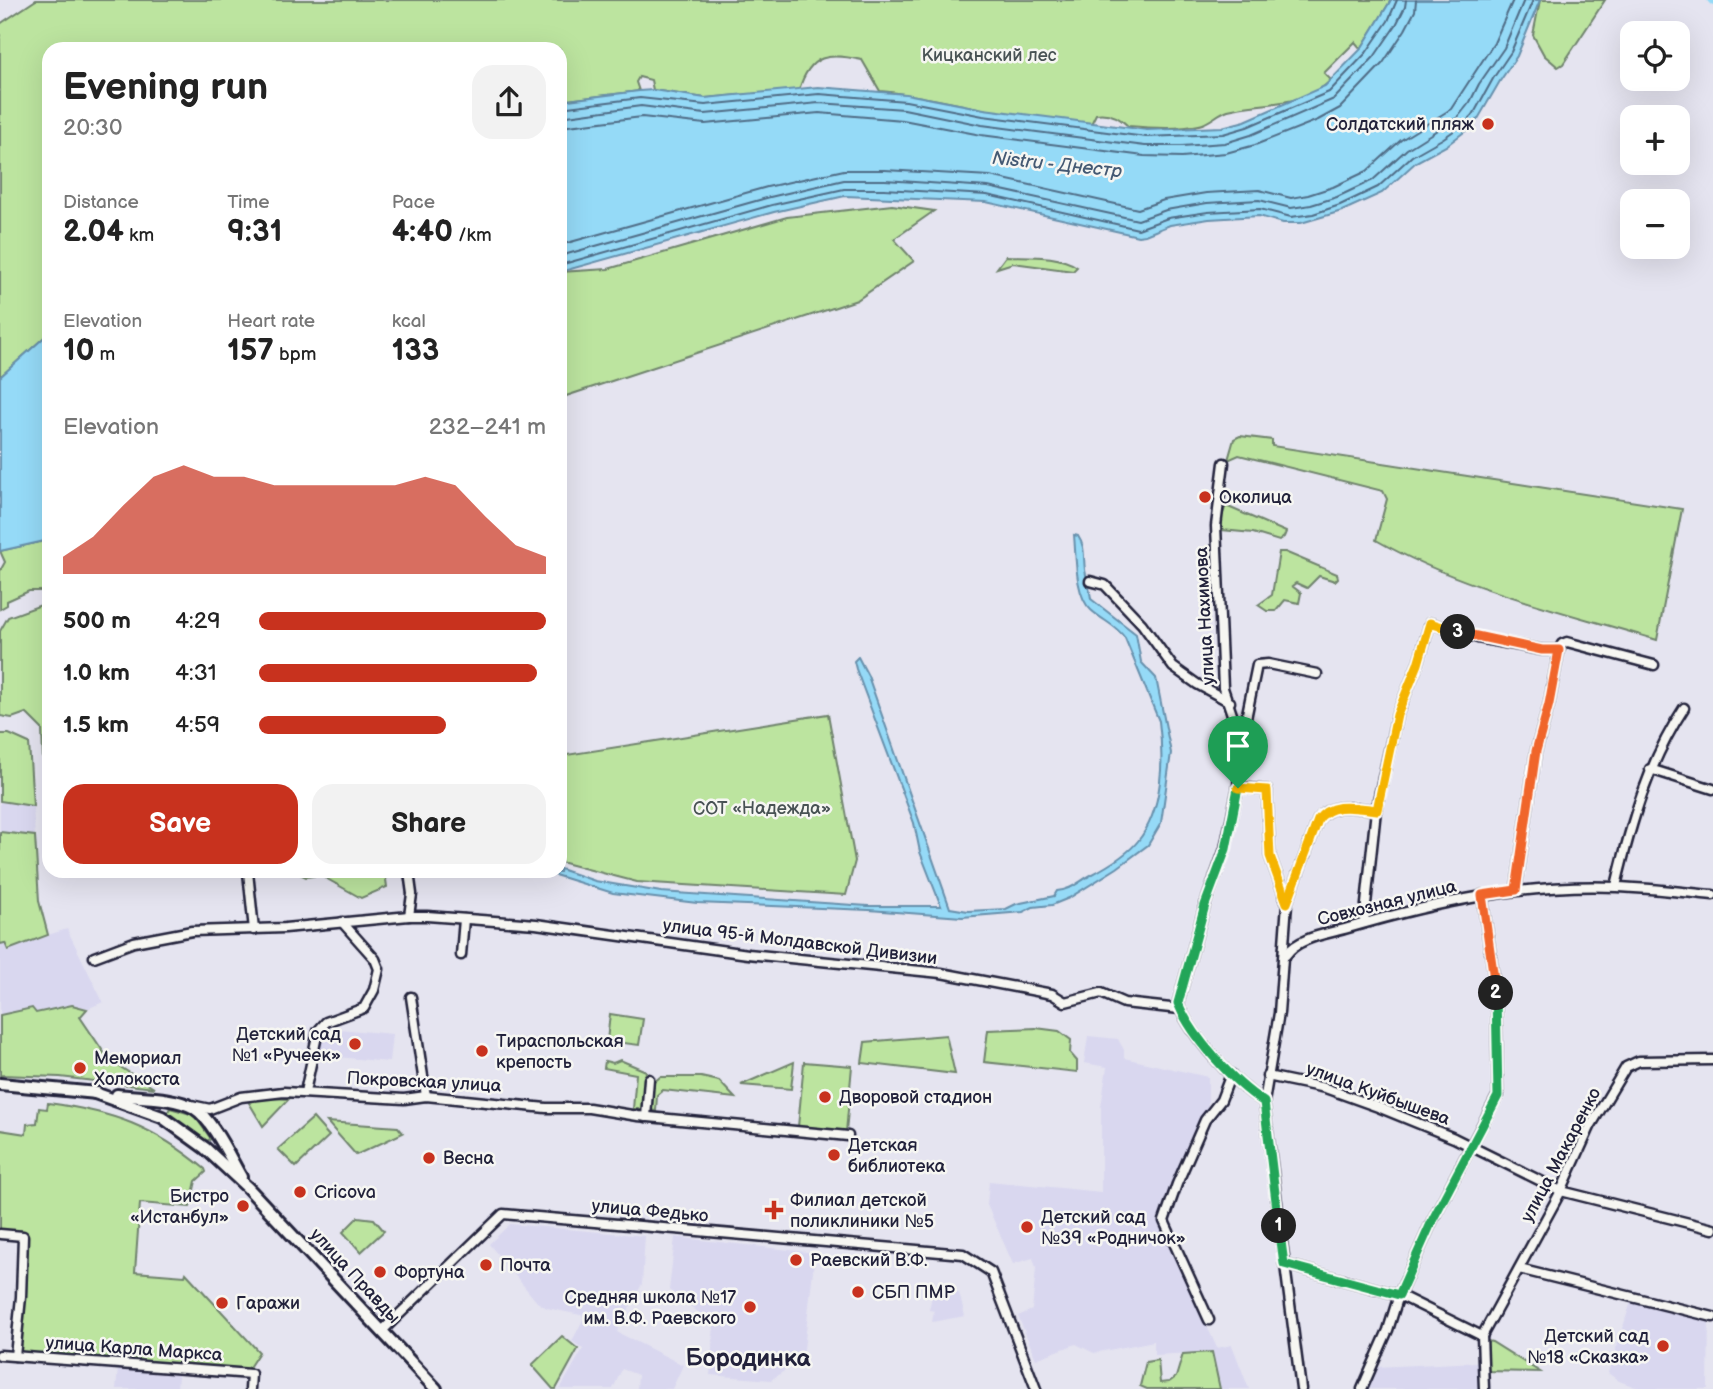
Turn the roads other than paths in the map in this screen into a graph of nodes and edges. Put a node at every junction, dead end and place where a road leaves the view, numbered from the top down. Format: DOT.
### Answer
graph roads {
  1 [pos="1224,463"];
  2 [pos="1090,580"];
  3 [pos="1559,650"];
  4 [pos="1654,665"];
  5 [pos="1317,674"];
  6 [pos="1230,702"];
  7 [pos="1684,708"];
  8 [pos="1241,741"];
  9 [pos="1650,769"];
  10 [pos="1238,788"];
  11 [pos="1713,789"];
  12 [pos="1377,810"];
  13 [pos="249,878"];
  14 [pos="411,878"];
  15 [pos="1616,886"];
  16 [pos="1516,890"];
  17 [pos="1482,895"];
  18 [pos="1713,895"];
  19 [pos="1287,903"];
  20 [pos="409,916"];
  21 [pos="464,919"];
  22 [pos="342,922"];
  23 [pos="1364,923"];
  24 [pos="254,930"];
  25 [pos="461,955"];
  26 [pos="94,957"];
  27 [pos="1285,957"];
  28 [pos="411,997"];
  29 [pos="1180,1009"];
  30 [pos="1713,1060"];
  31 [pos="1231,1074"];
  32 [pos="1267,1076"];
  33 [pos="649,1079"];
  34 [pos="0,1084"];
  35 [pos="305,1092"];
  36 [pos="92,1093"];
  37 [pos="426,1096"];
  38 [pos="167,1101"];
  39 [pos="1264,1102"];
  40 [pos="184,1104"];
  41 [pos="210,1109"];
  42 [pos="642,1116"];
  43 [pos="162,1118"];
  44 [pos="206,1121"];
  45 [pos="848,1136"];
  46 [pos="217,1137"];
  47 [pos="205,1147"];
  48 [pos="1473,1147"];
  49 [pos="248,1188"];
  50 [pos="1560,1191"];
  51 [pos="1713,1229"];
  52 [pos="0,1234"];
  53 [pos="1284,1264"];
  54 [pos="1519,1269"];
  55 [pos="1399,1295"];
  56 [pos="1713,1317"];
  57 [pos="1209,1320"];
  58 [pos="382,1331"];
  59 [pos="1482,1336"];
  60 [pos="0,1355"];
  61 [pos="15,1356"];
  62 [pos="250,1389"];
  63 [pos="436,1389"];
  64 [pos="1036,1389"];
  65 [pos="1301,1389"];
  66 [pos="1362,1389"];
  67 [pos="1485,1389"];
  1 -- 6 [label="street, улица Нахимова"];
  2 -- 6 [label="street"];
  3 -- 4 [label="street"];
  3 -- 12 [label="street"];
  3 -- 16 [label="street"];
  5 -- 8 [label="street"];
  6 -- 8 [label="street, улица Нахимова"];
  7 -- 9 [label="street"];
  8 -- 10 [label="street, улица Нахимова"];
  9 -- 11 [label="street"];
  9 -- 15 [label="street"];
  10 -- 19 [label="street"];
  10 -- 29 [label="street, улица Нахимова"];
  12 -- 19 [label="street"];
  12 -- 23 [label="street"];
  13 -- 24 [label="street"];
  14 -- 20 [label="street"];
  15 -- 16 [label="street, Совхозная улица"];
  15 -- 18 [label="street, Совхозная улица"];
  16 -- 17 [label="street, Совхозная улица"];
  17 -- 23 [label="street, Совхозная улица"];
  17 -- 48 [label="street"];
  19 -- 27 [label="street"];
  20 -- 21 [label="street, улица 95-й Молдавской Дивизии"];
  20 -- 22 [label="street, улица 95-й Молдавской Дивизии"];
  21 -- 25 [label="street"];
  21 -- 29 [label="street, улица 95-й Молдавской Дивизии"];
  22 -- 24 [label="street, улица 95-й Молдавской Дивизии"];
  22 -- 35 [label="street"];
  23 -- 27 [label="street, Совхозная улица"];
  24 -- 26 [label="street, улица 95-й Молдавской Дивизии"];
  27 -- 32 [label="street"];
  28 -- 37 [label="street"];
  29 -- 31 [label="street"];
  30 -- 50 [label="street, улица Макаренко"];
  31 -- 39 [label="street"];
  31 -- 57 [label="street"];
  32 -- 39 [label="street"];
  32 -- 48 [label="street, улица Куйбышева"];
  33 -- 42 [label="street"];
  34 -- 36 [label="main road"];
  35 -- 37 [label="street, Покровская улица"];
  35 -- 41 [label="street, Покровская улица"];
  36 -- 38 [label="main road"];
  36 -- 43 [label="main road"];
  37 -- 42 [label="street, Покровская улица"];
  38 -- 40 [label="main road"];
  38 -- 43 [label="main road"];
  39 -- 53 [label="street"];
  40 -- 41 [label="street"];
  40 -- 44 [label="main road, улица Правды"];
  41 -- 44 [label="street"];
  42 -- 45 [label="street, Покровская улица"];
  43 -- 47 [label="main road, улица Правды"];
  44 -- 46 [label="main road, улица Правды"];
  46 -- 47 [label="main road"];
  46 -- 49 [label="main road, улица Правды"];
  47 -- 49 [label="main road, улица Правды"];
  48 -- 50 [label="street, улица Куйбышева"];
  48 -- 55 [label="street"];
  49 -- 58 [label="main road, улица Правды"];
  50 -- 51 [label="street, улица Куйбышева"];
  50 -- 54 [label="street, улица Макаренко"];
  52 -- 61 [label="street"];
  53 -- 55 [label="street"];
  53 -- 65 [label="street"];
  54 -- 56 [label="street"];
  54 -- 59 [label="street, улица Макаренко"];
  55 -- 59 [label="street"];
  55 -- 66 [label="street"];
  58 -- 63 [label="main road, улица Правды"];
  58 -- 64 [label="street, улица Федько"];
  59 -- 67 [label="street"];
  60 -- 61 [label="street, улица Карла Маркса"];
  61 -- 62 [label="street, улица Карла Маркса"];
}
